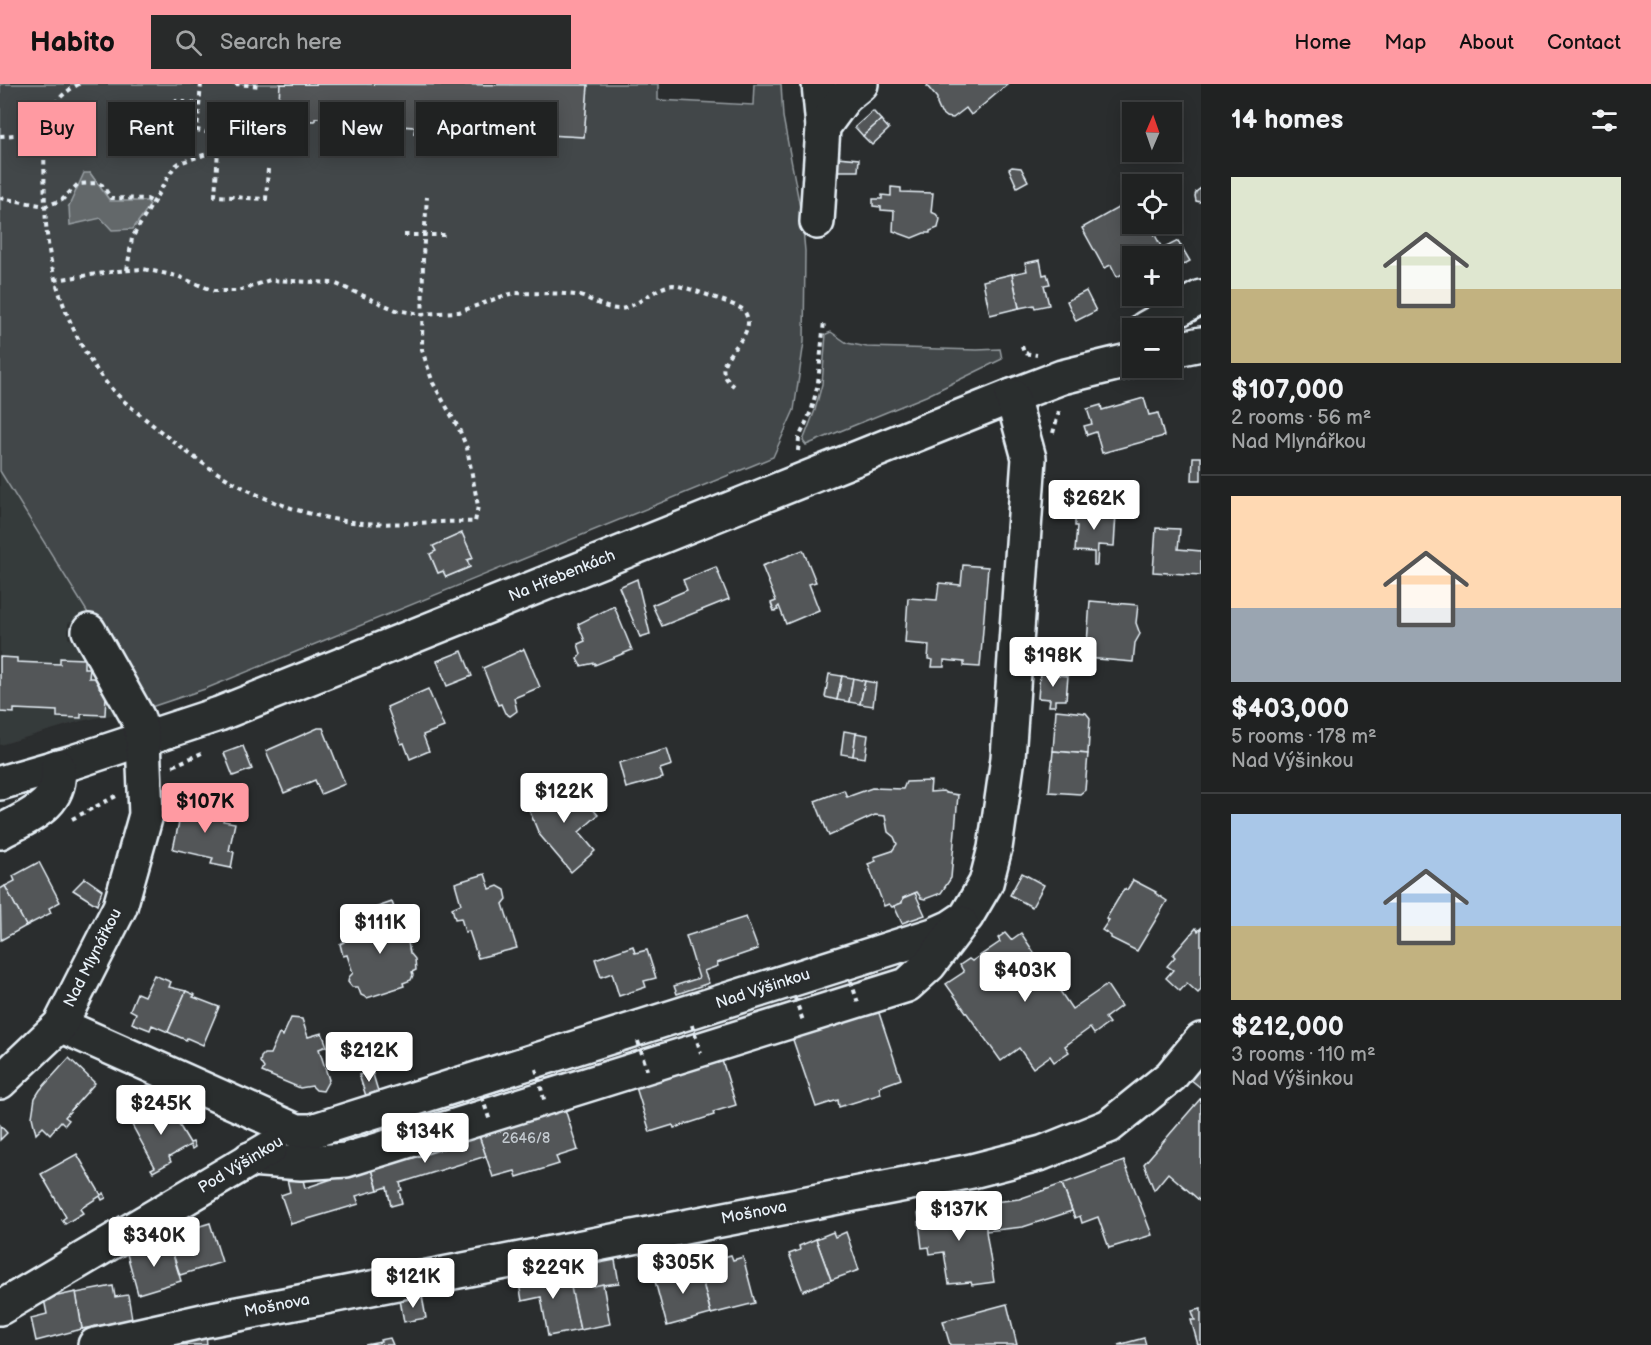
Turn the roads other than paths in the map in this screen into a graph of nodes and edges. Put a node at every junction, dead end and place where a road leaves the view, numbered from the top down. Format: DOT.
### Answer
graph roads {
  1 [pos="819,84"];
  2 [pos="861,84"];
  3 [pos="823,127"];
  4 [pos="817,222"];
  5 [pos="1201,297"];
  6 [pos="1164,318"];
  7 [pos="1122,342"];
  8 [pos="1201,344"];
  9 [pos="1182,348"];
  10 [pos="1122,362"];
  11 [pos="1062,377"];
  12 [pos="1012,396"];
  13 [pos="89,631"];
  14 [pos="143,740"];
  15 [pos="58,766"];
  16 [pos="0,783"];
  17 [pos="0,832"];
  18 [pos="966,917"];
  19 [pos="60,1025"];
  20 [pos="1201,1041"];
  21 [pos="0,1082"];
  22 [pos="297,1131"];
  23 [pos="250,1159"];
  24 [pos="0,1308"];
  25 [pos="94,1345"];
  1 -- 3 [label="street"];
  2 -- 3 [label="street"];
  3 -- 4 [label="street"];
  5 -- 6 [label="street"];
  7 -- 11 [label="street, Na Hřebenkách"];
  8 -- 9 [label="street"];
  10 -- 11 [label="street, Na Hřebenkách"];
  11 -- 12 [label="street, Na Hřebenkách"];
  12 -- 14 [label="street, Na Hřebenkách"];
  12 -- 18 [label="street"];
  13 -- 14 [label="street, Nad Mlynářkou"];
  14 -- 15 [label="street, Na Hřebenkách"];
  14 -- 19 [label="street, Nad Mlynářkou"];
  15 -- 16 [label="street, Na Hřebenkách"];
  15 -- 17 [label="street"];
  18 -- 22 [label="street, Nad Výšinkou"];
  18 -- 23 [label="street"];
  19 -- 21 [label="street, Nad Mlynářkou"];
  19 -- 22 [label="street"];
  20 -- 25 [label="street, Mošnova"];
  22 -- 23 [label="street, Pod Výšinkou"];
  23 -- 24 [label="street, Pod Výšinkou"];
}
